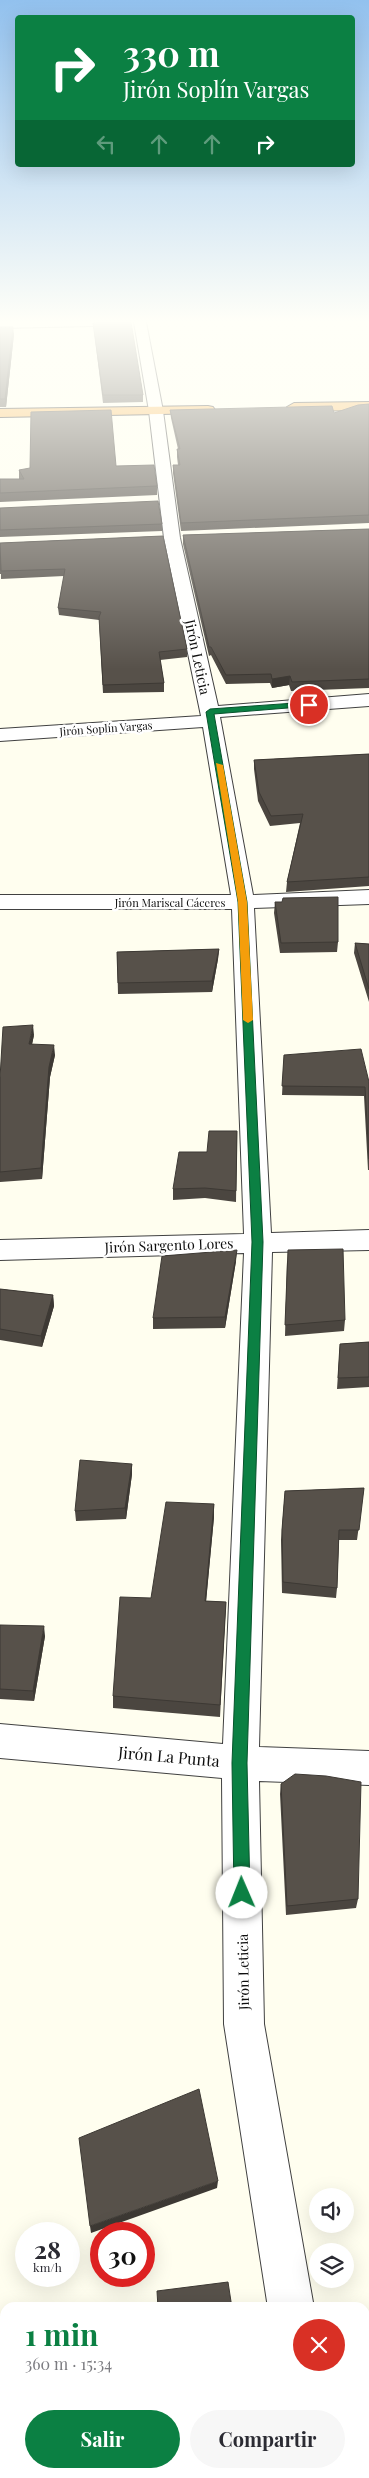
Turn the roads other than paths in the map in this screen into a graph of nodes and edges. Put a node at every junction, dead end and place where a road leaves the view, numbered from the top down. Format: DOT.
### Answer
graph roads {
  1 [pos="157,438"];
  2 [pos="369,700"];
  3 [pos="210,712"];
  4 [pos="0,718"];
  5 [pos="0,735"];
  6 [pos="369,897"];
  7 [pos="0,902"];
  8 [pos="243,902"];
  9 [pos="369,1240"];
  10 [pos="258,1242"];
  11 [pos="0,1250"];
  12 [pos="0,1741"];
  13 [pos="240,1763"];
  14 [pos="369,1768"];
  15 [pos="290,2302"];
  1 -- 3 [label="street, Jirón Leticia"];
  2 -- 3 [label="street, Jirón Soplín Vargas"];
  3 -- 4 [label="street, Jirón Soplín Vargas"];
  3 -- 5 [label="street, Jirón Soplín Vargas"];
  3 -- 8 [label="street, Jirón Leticia"];
  6 -- 8 [label="street, Jirón Mariscal Cáceres"];
  7 -- 8 [label="street, Jirón Mariscal Cáceres"];
  8 -- 10 [label="street, Jirón Leticia"];
  9 -- 10 [label="street, Jirón Sargento Lores"];
  10 -- 11 [label="street, Jirón Sargento Lores"];
  10 -- 13 [label="street, Jirón Leticia"];
  12 -- 13 [label="street, Jirón La Punta"];
  13 -- 14 [label="street, Jirón La Punta"];
  13 -- 15 [label="street, Jirón Leticia"];
}
